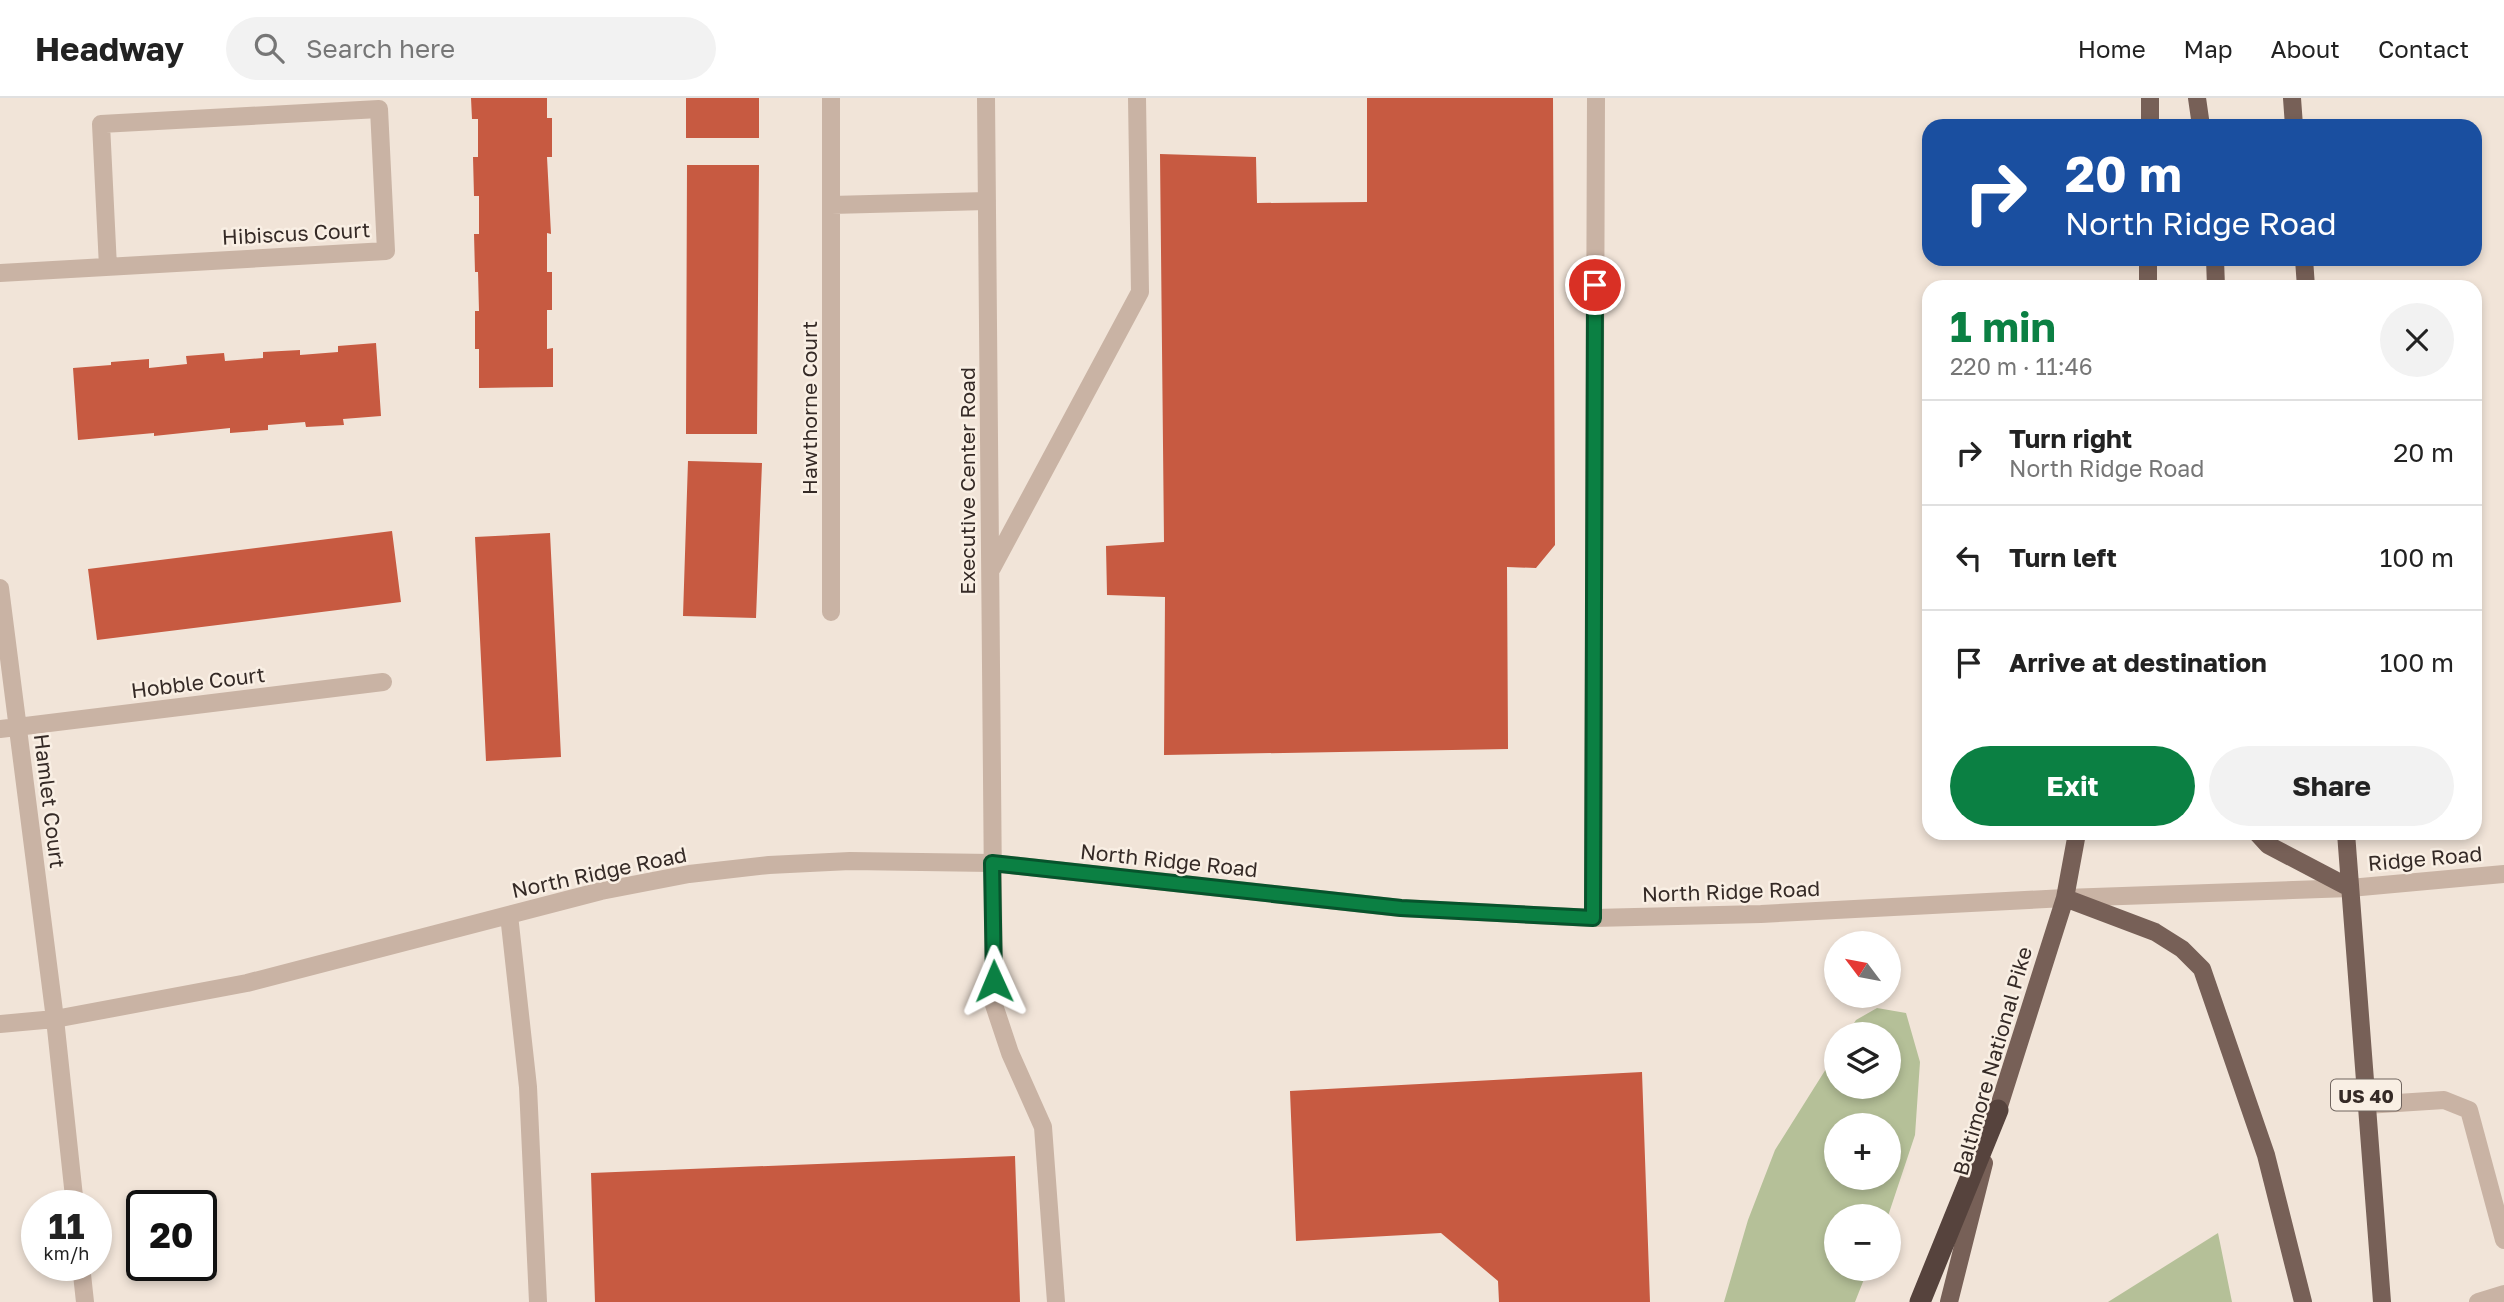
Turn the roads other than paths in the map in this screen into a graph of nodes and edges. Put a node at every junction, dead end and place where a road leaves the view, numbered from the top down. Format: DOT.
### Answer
graph roads {
  1 [pos="831,98"];
  2 [pos="986,98"];
  3 [pos="1138,98"];
  4 [pos="1596,98"];
  5 [pos="2150,98"];
  6 [pos="2197,98"];
  7 [pos="2292,98"];
  8 [pos="2150,119"];
  9 [pos="2200,119"];
  10 [pos="2294,119"];
  11 [pos="987,201"];
  12 [pos="831,205"];
  13 [pos="108,267"];
  14 [pos="0,273"];
  15 [pos="990,572"];
  16 [pos="0,589"];
  17 [pos="831,612"];
  18 [pos="383,682"];
  19 [pos="9,728"];
  20 [pos="2076,840"];
  21 [pos="2263,840"];
  22 [pos="2347,840"];
  23 [pos="992,863"];
  24 [pos="2504,874"];
  25 [pos="2350,888"];
  26 [pos="2065,898"];
  27 [pos="509,915"];
  28 [pos="1593,918"];
  29 [pos="54,1019"];
  30 [pos="0,1024"];
  31 [pos="2366,1105"];
  32 [pos="1998,1110"];
  33 [pos="73,1190"];
  34 [pos="2504,1240"];
  35 [pos="83,1281"];
  36 [pos="2504,1294"];
  37 [pos="85,1302"];
  38 [pos="538,1302"];
  39 [pos="1056,1302"];
  40 [pos="1920,1302"];
  41 [pos="1949,1302"];
  42 [pos="2303,1302"];
  43 [pos="2382,1302"];
  44 [pos="2478,1302"];
  1 -- 12 [label="street, Hawthorne Court"];
  2 -- 11 [label="street, Executive Center Road"];
  3 -- 15 [label="street"];
  4 -- 28 [label="street"];
  5 -- 8 [label="main road"];
  6 -- 9 [label="main road"];
  7 -- 10 [label="main road"];
  11 -- 12 [label="street"];
  11 -- 15 [label="street, Executive Center Road"];
  12 -- 17 [label="street, Hawthorne Court"];
  13 -- 13 [label="street, Hibiscus Court"];
  13 -- 14 [label="street, Hibiscus Court"];
  15 -- 23 [label="street, Executive Center Road"];
  16 -- 19 [label="street, Hamlet Court"];
  18 -- 19 [label="street, Hobble Court"];
  19 -- 29 [label="street, Hamlet Court"];
  20 -- 26 [label="main road, Baltimore National Pike"];
  21 -- 25 [label="main road"];
  22 -- 25 [label="main road, US 40"];
  23 -- 27 [label="street, North Ridge Road"];
  23 -- 28 [label="street, North Ridge Road"];
  23 -- 39 [label="street, Executive Center Road"];
  24 -- 25 [label="street, Ridge Road"];
  25 -- 26 [label="street, North Ridge Road"];
  25 -- 31 [label="main road, US 40"];
  26 -- 28 [label="street, North Ridge Road"];
  26 -- 32 [label="main road, Baltimore National Pike"];
  26 -- 42 [label="main road"];
  27 -- 29 [label="street, North Ridge Road"];
  27 -- 38 [label="street"];
  29 -- 30 [label="street, North Ridge Road"];
  29 -- 33 [label="street, Hamlet Court"];
  31 -- 34 [label="street"];
  31 -- 43 [label="main road, US 40"];
  32 -- 40 [label="highway"];
  32 -- 41 [label="main road, Baltimore National Pike"];
  35 -- 37 [label="street"];
  36 -- 44 [label="street"];
}
